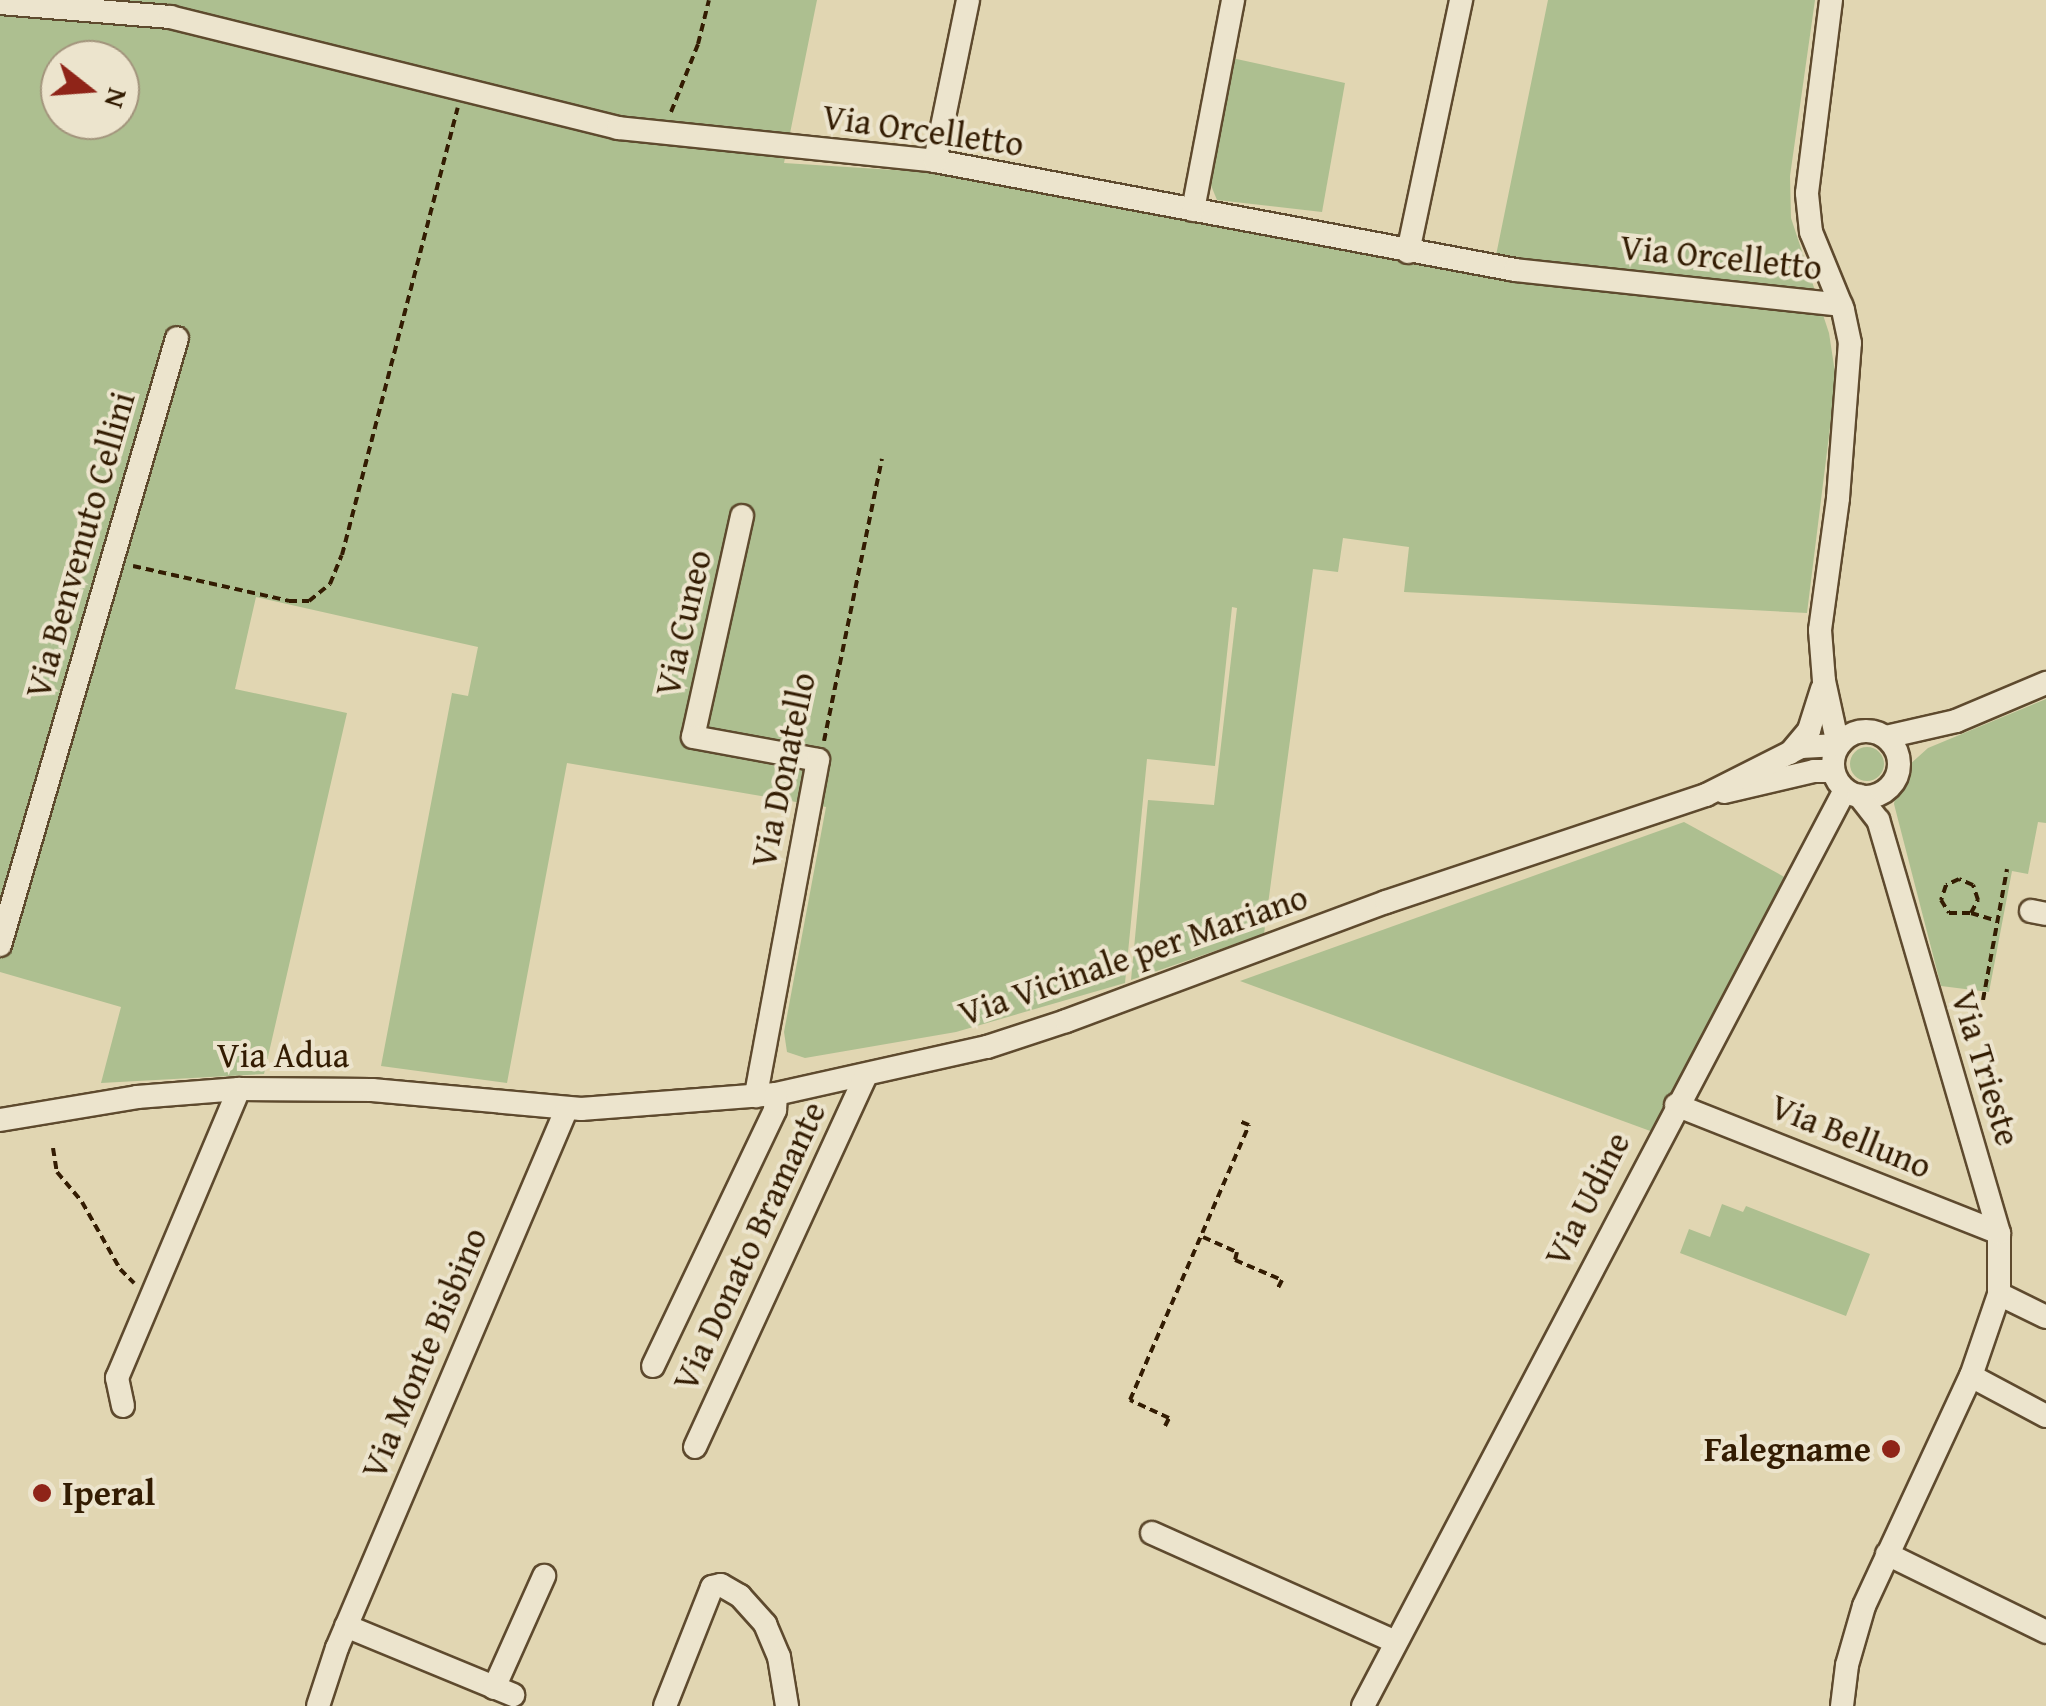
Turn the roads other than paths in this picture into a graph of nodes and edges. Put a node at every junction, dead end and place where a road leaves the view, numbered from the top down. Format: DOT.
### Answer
graph roads {
  1 [pos="968,0"];
  2 [pos="1233,0"];
  3 [pos="1461,0"];
  4 [pos="1831,0"];
  5 [pos="0,3"];
  6 [pos="935,161"];
  7 [pos="1193,210"];
  8 [pos="1408,252"];
  9 [pos="1841,305"];
  10 [pos="177,338"];
  11 [pos="742,516"];
  12 [pos="1824,681"];
  13 [pos="2046,683"];
  14 [pos="1956,721"];
  15 [pos="1876,734"];
  16 [pos="1838,746"];
  17 [pos="1790,752"];
  18 [pos="818,760"];
  19 [pos="1899,761"];
  20 [pos="1795,776"];
  21 [pos="1846,786"];
  22 [pos="1888,788"];
  23 [pos="1706,794"];
  24 [pos="1884,842"];
  25 [pos="0,945"];
  26 [pos="866,1075"];
  27 [pos="239,1088"];
  28 [pos="766,1095"];
  29 [pos="1676,1105"];
  30 [pos="567,1108"];
  31 [pos="0,1120"];
  32 [pos="1999,1234"];
  33 [pos="1998,1294"];
  34 [pos="2046,1317"];
  35 [pos="653,1366"];
  36 [pos="1971,1376"];
  37 [pos="123,1406"];
  38 [pos="2046,1416"];
  39 [pos="696,1447"];
  40 [pos="1152,1533"];
  41 [pos="1887,1554"];
  42 [pos="544,1576"];
  43 [pos="346,1626"];
  44 [pos="2046,1632"];
  45 [pos="1396,1642"];
  46 [pos="318,1706"];
  47 [pos="665,1706"];
  48 [pos="788,1706"];
  49 [pos="1362,1706"];
  50 [pos="1842,1706"];
  1 -- 6 [label="street"];
  2 -- 7 [label="street"];
  3 -- 8 [label="street"];
  4 -- 9 [label="street"];
  5 -- 6 [label="street, Via Orcelletto"];
  6 -- 7 [label="street, Via Orcelletto"];
  7 -- 8 [label="street, Via Orcelletto"];
  8 -- 9 [label="street, Via Orcelletto"];
  9 -- 12 [label="street"];
  10 -- 25 [label="street, Via Benvenuto Cellini"];
  11 -- 18 [label="street, Via Cuneo"];
  12 -- 15 [label="street"];
  12 -- 16 [label="street"];
  12 -- 17 [label="street"];
  13 -- 14 [label="street"];
  14 -- 15 [label="street"];
  14 -- 19 [label="street"];
  15 -- 16 [label="street"];
  15 -- 19 [label="street"];
  16 -- 17 [label="street"];
  16 -- 21 [label="street"];
  17 -- 20 [label="street"];
  17 -- 23 [label="street"];
  18 -- 28 [label="street, Via Donatello"];
  19 -- 22 [label="street"];
  20 -- 21 [label="street"];
  20 -- 23 [label="street"];
  21 -- 22 [label="street"];
  21 -- 24 [label="street, Via Trieste"];
  21 -- 29 [label="street, Via Udine"];
  22 -- 24 [label="street, Via Trieste"];
  23 -- 26 [label="street, Via Vicinale per Mariano"];
  24 -- 32 [label="street, Via Trieste"];
  26 -- 28 [label="street, Via Vicinale per Mariano"];
  26 -- 39 [label="street, Via Donato Bramante"];
  27 -- 30 [label="street, Via Adua"];
  27 -- 31 [label="street, Via Adua"];
  27 -- 37 [label="street"];
  28 -- 30 [label="street, Via Vicinale per Mariano"];
  28 -- 35 [label="street, Via Donatello"];
  29 -- 32 [label="street, Via Belluno"];
  29 -- 45 [label="street, Via Udine"];
  30 -- 43 [label="street, Via Monte Bisbino"];
  32 -- 33 [label="street, Via Trieste"];
  33 -- 34 [label="street"];
  33 -- 36 [label="street, Via Trieste"];
  36 -- 38 [label="street"];
  36 -- 41 [label="street, Via Trieste"];
  40 -- 45 [label="street"];
  41 -- 44 [label="street"];
  41 -- 50 [label="street, Via Trieste"];
  42 -- 43 [label="street"];
  43 -- 46 [label="street, Via Monte Bisbino"];
  45 -- 49 [label="street, Via Udine"];
  47 -- 48 [label="street"];
}
